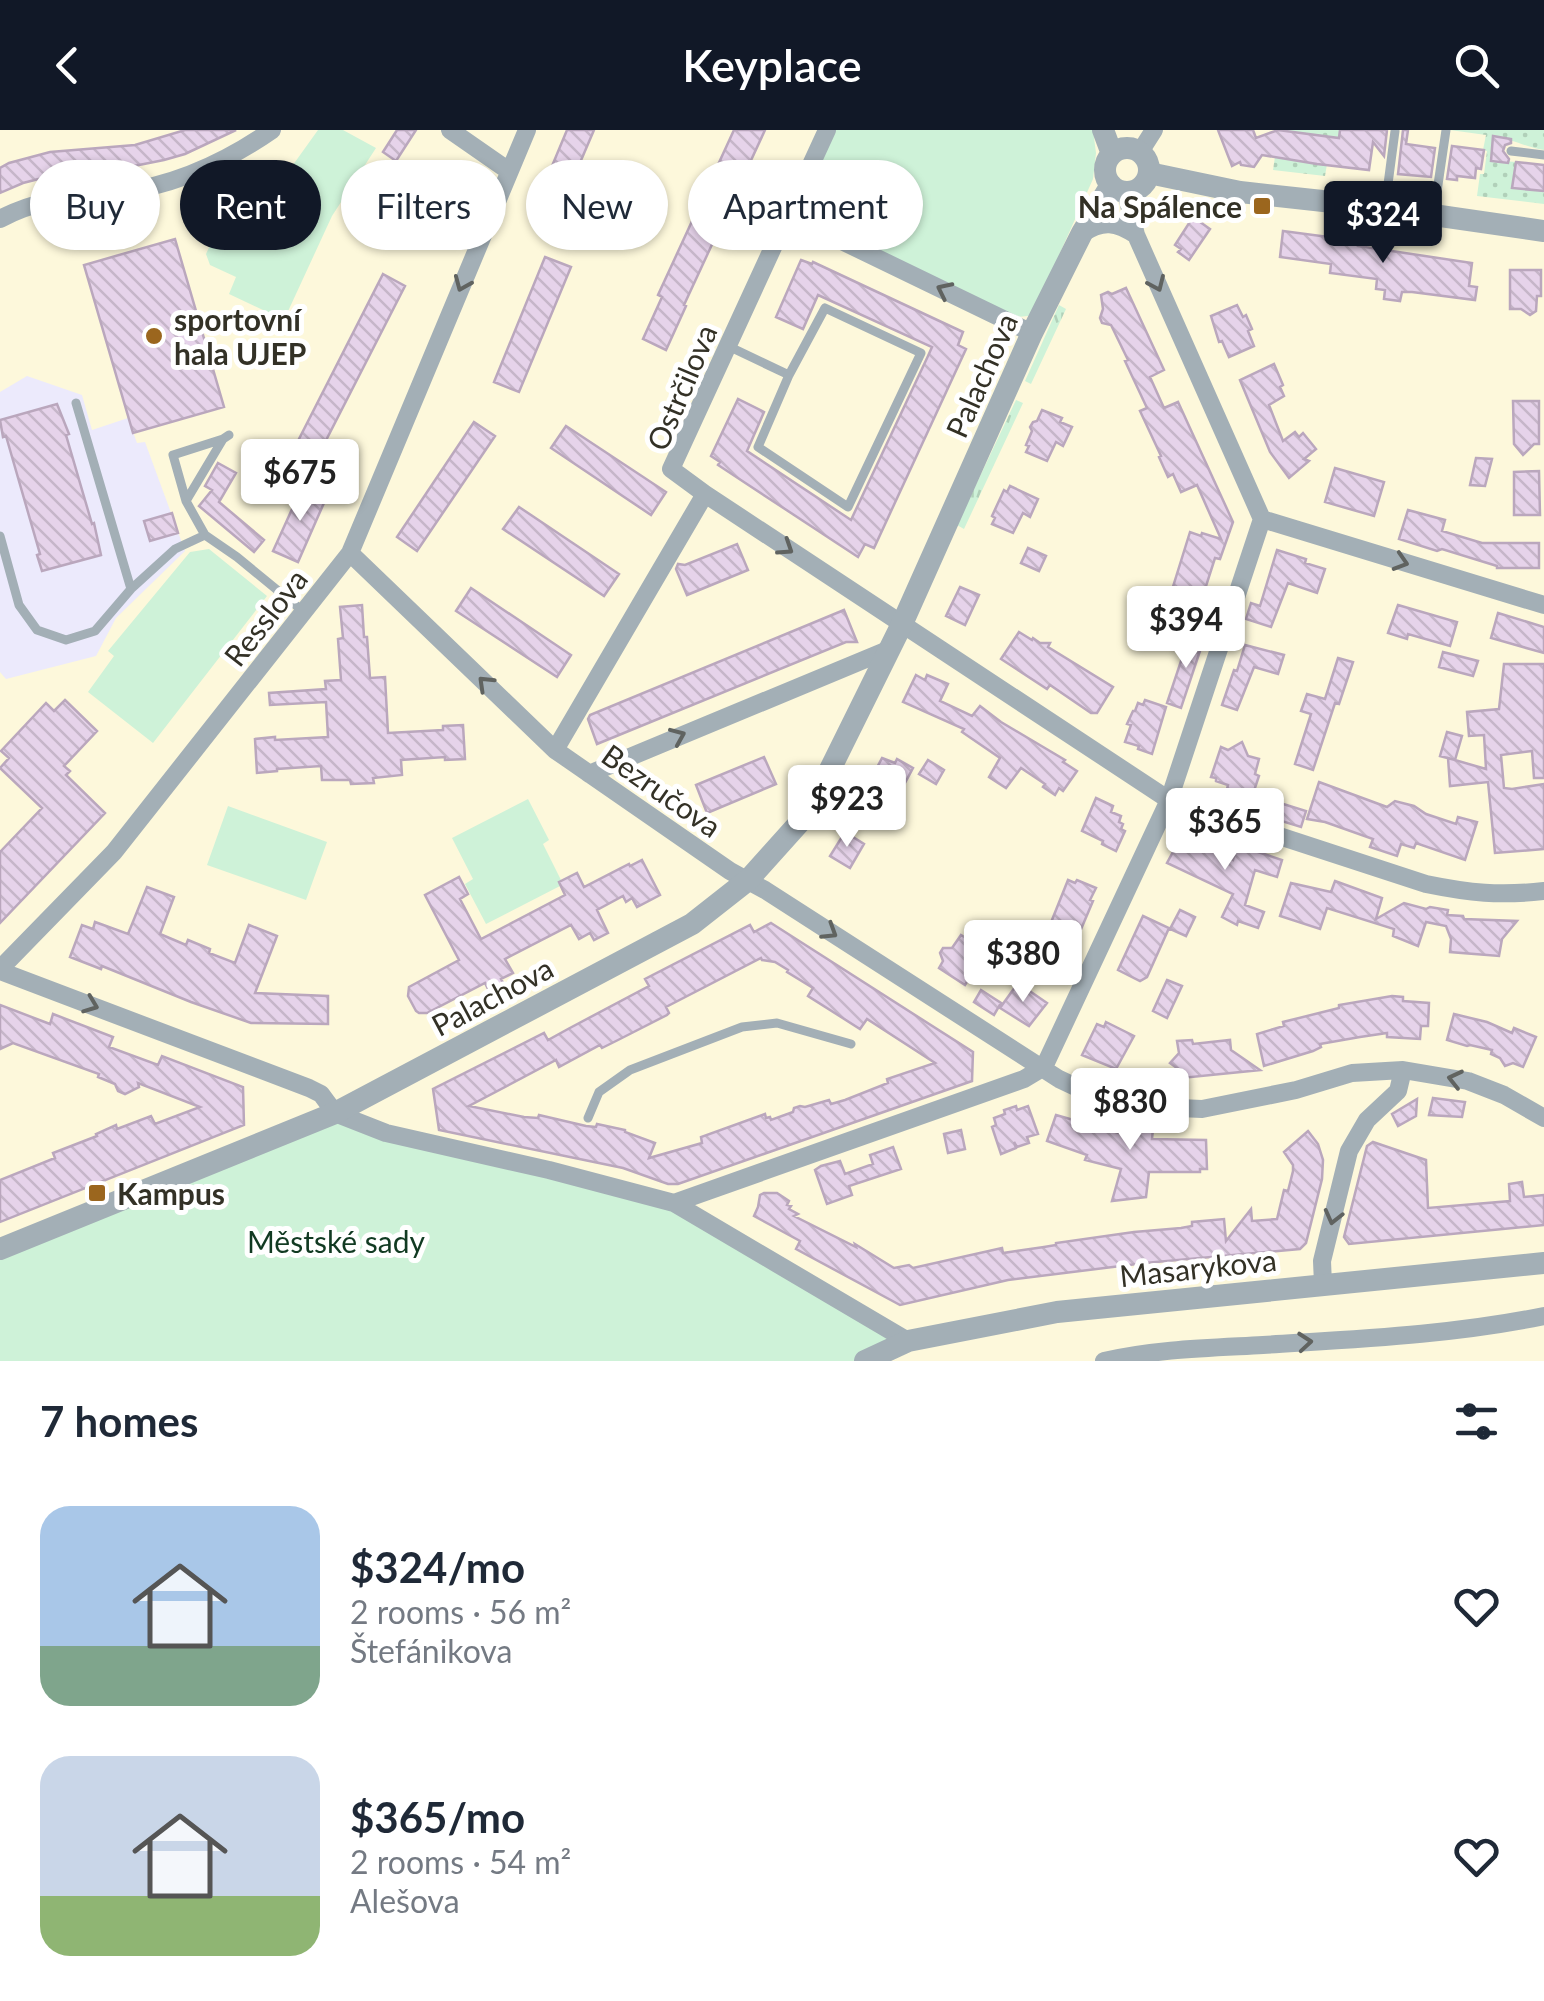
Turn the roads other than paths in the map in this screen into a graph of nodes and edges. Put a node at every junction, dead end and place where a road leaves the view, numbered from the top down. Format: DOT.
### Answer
graph roads {
  1 [pos="272,130"];
  2 [pos="450,130"];
  3 [pos="527,130"];
  4 [pos="826,130"];
  5 [pos="1104,130"];
  6 [pos="1154,130"];
  7 [pos="1446,130"];
  8 [pos="1395,131"];
  9 [pos="1511,151"];
  10 [pos="1131,152"];
  11 [pos="1544,156"];
  12 [pos="813,160"];
  13 [pos="509,171"];
  14 [pos="1118,188"];
  15 [pos="1378,207"];
  16 [pos="1433,215"];
  17 [pos="0,218"];
  18 [pos="1544,231"];
  19 [pos="1082,233"];
  20 [pos="1136,236"];
  21 [pos="772,250"];
  22 [pos="860,250"];
  23 [pos="1032,332"];
  24 [pos="728,346"];
  25 [pos="790,375"];
  26 [pos="76,404"];
  27 [pos="705,494"];
  28 [pos="186,501"];
  29 [pos="1262,519"];
  30 [pos="205,534"];
  31 [pos="0,536"];
  32 [pos="350,553"];
  33 [pos="130,589"];
  34 [pos="1544,606"];
  35 [pos="304,612"];
  36 [pos="902,624"];
  37 [pos="890,649"];
  38 [pos="556,750"];
  39 [pos="589,774"];
  40 [pos="1169,800"];
  41 [pos="748,880"];
  42 [pos="1544,891"];
  43 [pos="0,970"];
  44 [pos="851,1044"];
  45 [pos="1044,1068"];
  46 [pos="1403,1070"];
  47 [pos="336,1113"];
  48 [pos="588,1118"];
  49 [pos="1544,1118"];
  50 [pos="674,1203"];
  51 [pos="0,1249"];
  52 [pos="1544,1263"];
  53 [pos="1323,1284"];
  54 [pos="1544,1316"];
  55 [pos="908,1341"];
  56 [pos="865,1361"];
  57 [pos="1104,1361"];
  1 -- 17 [label="street"];
  2 -- 13 [label="street"];
  3 -- 13 [label="street, Resslova"];
  4 -- 12 [label="street, Ostrčilova"];
  5 -- 10 [label="street"];
  6 -- 10 [label="street"];
  7 -- 16 [label="lane"];
  8 -- 15 [label="lane"];
  9 -- 11 [label="lane"];
  10 -- 14 [label="street"];
  10 -- 14 [label="street"];
  10 -- 15 [label="street"];
  13 -- 32 [label="street, Resslova, one-way"];
  14 -- 19 [label="street, Palachova"];
  14 -- 20 [label="street"];
  15 -- 16 [label="street"];
  16 -- 18 [label="street"];
  19 -- 20 [label="street"];
  19 -- 23 [label="street, Palachova"];
  20 -- 29 [label="street, one-way"];
  21 -- 24 [label="street, Ostrčilova"];
  23 -- 22 [label="street, one-way"];
  23 -- 36 [label="street, Palachova"];
  24 -- 25 [label="lane"];
  24 -- 27 [label="street, Ostrčilova"];
  25 -- 25 [label="lane"];
  26 -- 33 [label="lane"];
  27 -- 36 [label="street, one-way"];
  27 -- 38 [label="street"];
  28 -- 28 [label="lane"];
  28 -- 30 [label="lane"];
  29 -- 34 [label="street, one-way"];
  29 -- 40 [label="street"];
  30 -- 33 [label="lane"];
  30 -- 35 [label="lane"];
  31 -- 33 [label="lane"];
  32 -- 35 [label="street, Resslova"];
  38 -- 32 [label="street, Bezručova, one-way"];
  35 -- 43 [label="street, Resslova"];
  36 -- 37 [label="street, Palachova"];
  36 -- 40 [label="street"];
  39 -- 37 [label="street, one-way"];
  37 -- 41 [label="street, Palachova"];
  38 -- 39 [label="street, Bezručova"];
  39 -- 41 [label="street, Bezručova"];
  40 -- 42 [label="street"];
  40 -- 45 [label="street"];
  41 -- 45 [label="street, Bezručova, one-way"];
  41 -- 47 [label="street, Palachova"];
  43 -- 47 [label="street, one-way"];
  44 -- 48 [label="lane"];
  45 -- 46 [label="street, Bezručova"];
  45 -- 50 [label="street"];
  49 -- 46 [label="street, Bezručova, one-way"];
  46 -- 53 [label="street, one-way"];
  47 -- 50 [label="street"];
  47 -- 51 [label="street, Palachova"];
  50 -- 55 [label="street"];
  52 -- 53 [label="street, Masarykova"];
  53 -- 55 [label="street, Masarykova"];
  57 -- 54 [label="street, one-way"];
  55 -- 56 [label="street, Masarykova"];
}
